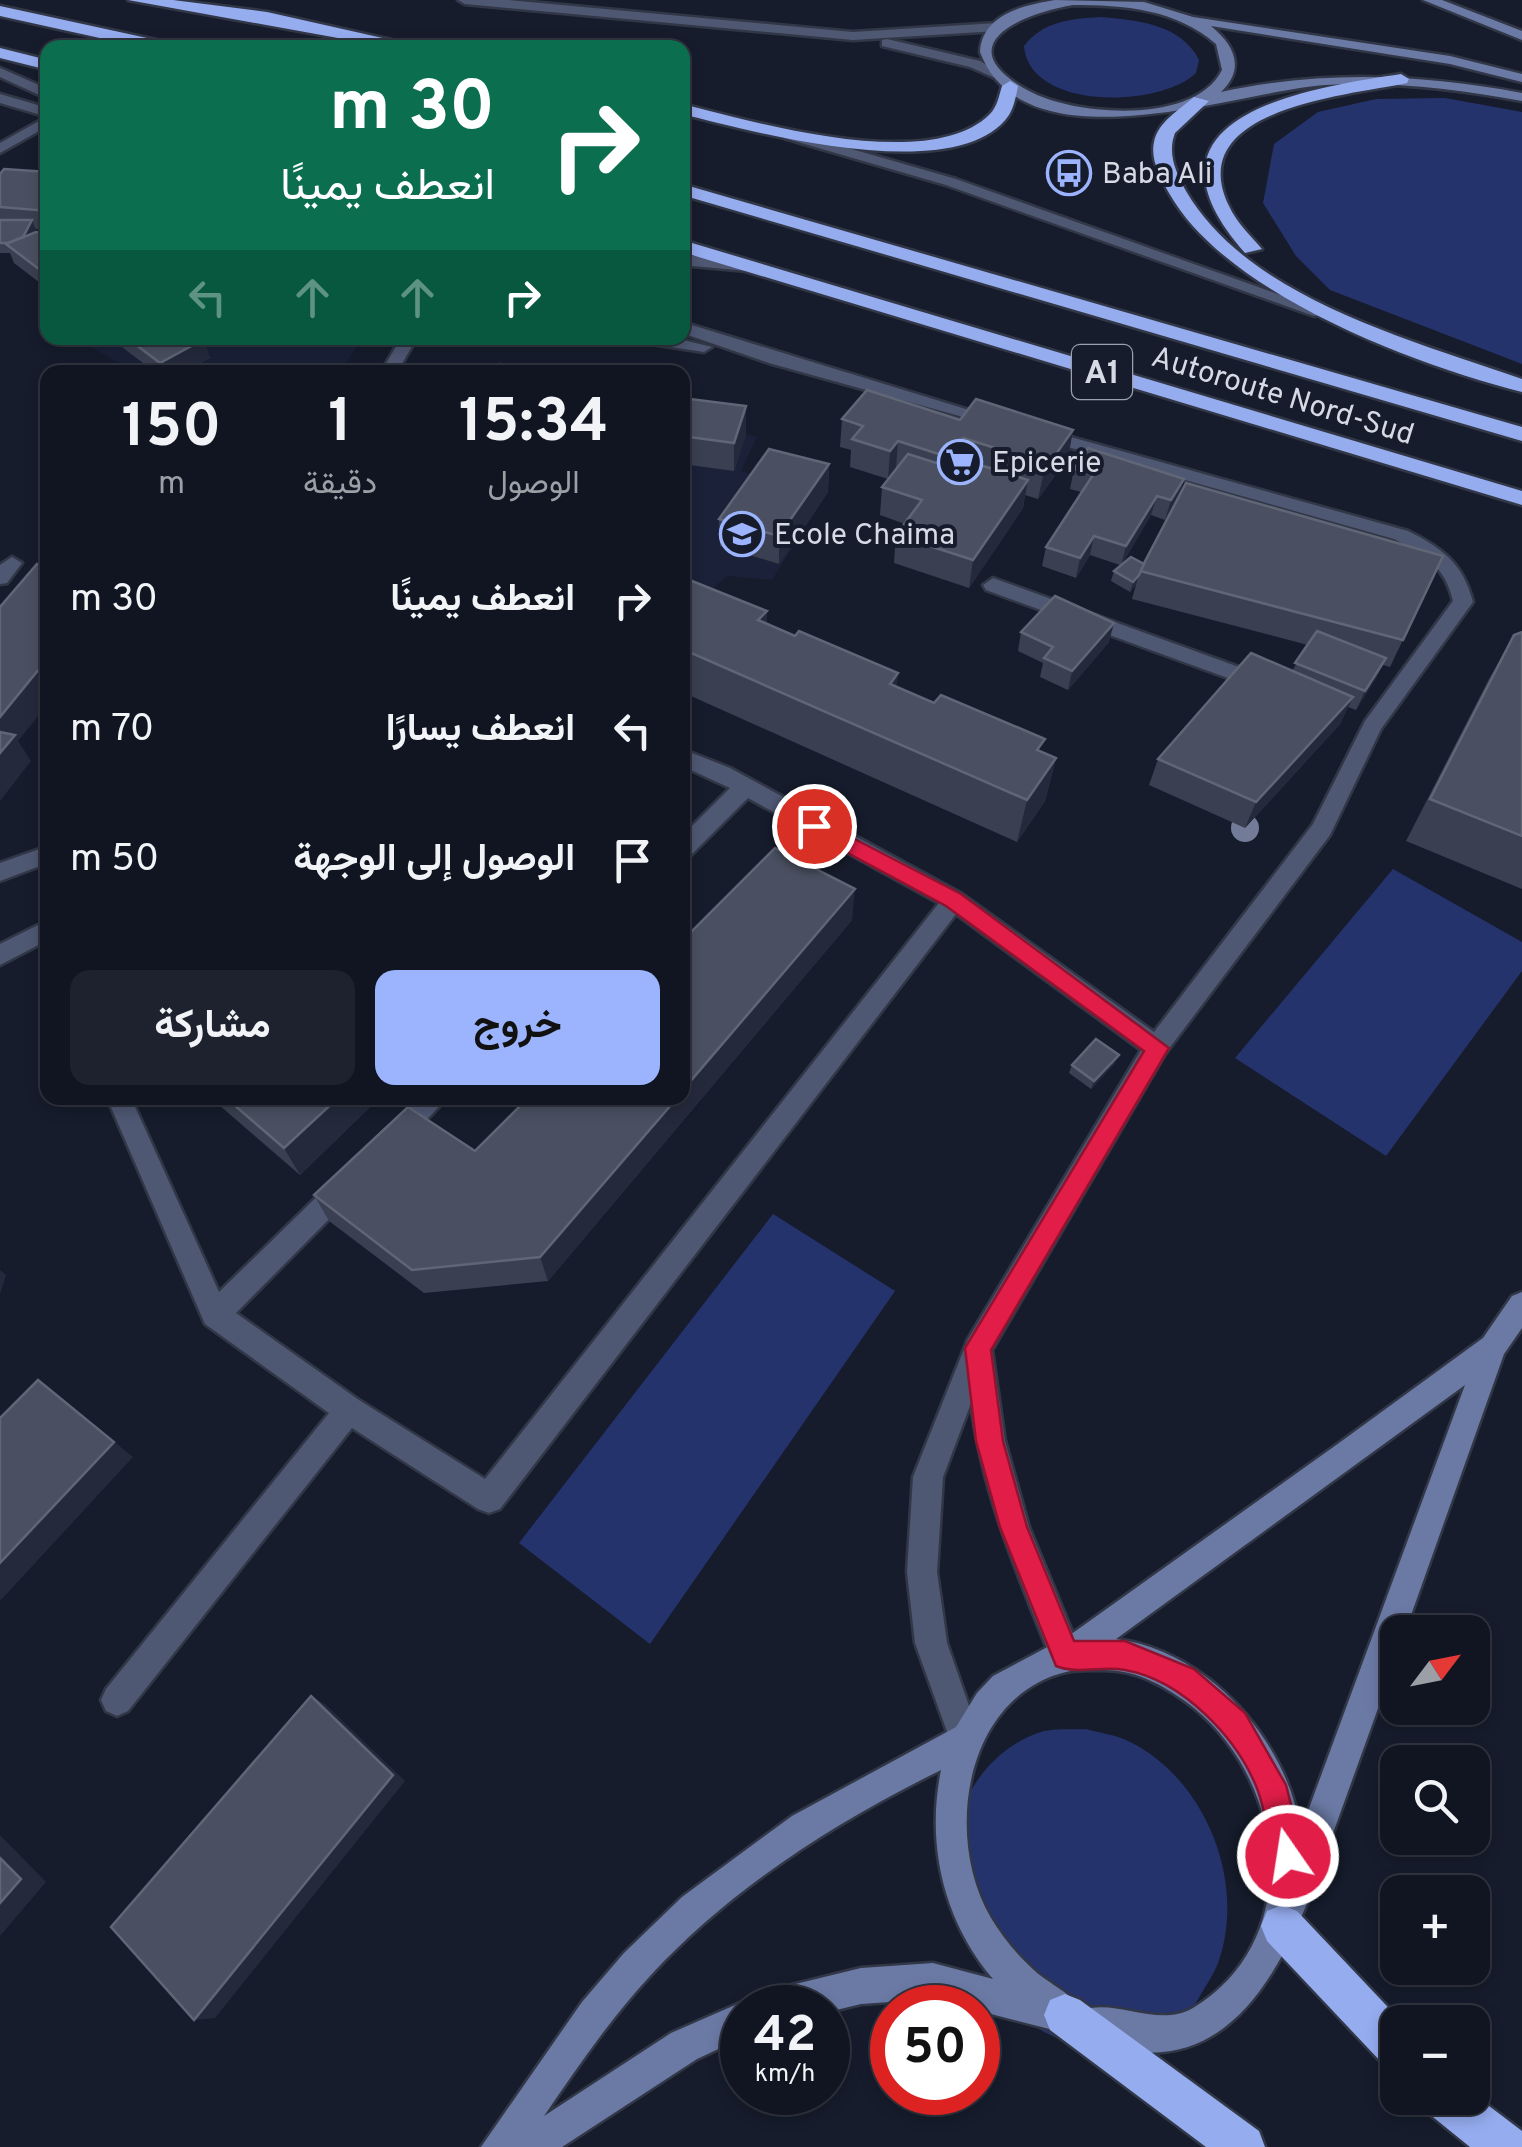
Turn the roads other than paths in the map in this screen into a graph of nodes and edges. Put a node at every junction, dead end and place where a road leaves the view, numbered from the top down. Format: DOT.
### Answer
graph roads {
  1 [pos="136,0"];
  2 [pos="465,0"];
  3 [pos="1001,0"];
  4 [pos="1430,0"];
  5 [pos="1113,1"];
  6 [pos="0,11"];
  7 [pos="1188,19"];
  8 [pos="1002,23"];
  9 [pos="852,36"];
  10 [pos="1522,36"];
  11 [pos="133,40"];
  12 [pos="380,40"];
  13 [pos="0,53"];
  14 [pos="40,63"];
  15 [pos="0,72"];
  16 [pos="995,74"];
  17 [pos="1522,78"];
  18 [pos="1401,79"];
  19 [pos="1010,86"];
  20 [pos="40,91"];
  21 [pos="1522,97"];
  22 [pos="0,98"];
  23 [pos="1200,101"];
  24 [pos="690,111"];
  25 [pos="40,113"];
  26 [pos="40,122"];
  27 [pos="766,129"];
  28 [pos="0,149"];
  29 [pos="690,191"];
  30 [pos="690,248"];
  31 [pos="690,261"];
  32 [pos="747,266"];
  33 [pos="1320,312"];
  34 [pos="690,330"];
  35 [pos="688,345"];
  36 [pos="775,359"];
  37 [pos="1522,386"];
  38 [pos="1522,434"];
  39 [pos="1522,498"];
  40 [pos="992,585"];
  41 [pos="1280,690"];
  42 [pos="690,762"];
  43 [pos="744,788"];
  44 [pos="690,842"];
  45 [pos="40,857"];
  46 [pos="0,872"];
  47 [pos="954,900"];
  48 [pos="40,933"];
  49 [pos="0,955"];
  50 [pos="1156,1048"];
  51 [pos="123,1105"];
  52 [pos="427,1105"];
  53 [pos="1522,1305"];
  54 [pos="215,1315"];
  55 [pos="1493,1346"];
  56 [pos="978,1348"];
  57 [pos="348,1410"];
  58 [pos="1066,1656"];
  59 [pos="117,1700"];
  60 [pos="965,1740"];
  61 [pos="1282,1926"];
  62 [pos="850,1989"];
  63 [pos="1065,2016"];
  64 [pos="720,2030"];
  65 [pos="1380,2030"];
  66 [pos="1466,2115"];
  67 [pos="499,2147"];
  68 [pos="529,2147"];
  69 [pos="1243,2147"];
  70 [pos="1506,2147"];
  1 -- 12 [label="highway"];
  2 -- 9 [label="street"];
  3 -- 8 [label="main road"];
  4 -- 10 [label="main road"];
  5 -- 7 [label="main road"];
  5 -- 8 [label="main road"];
  6 -- 11 [label="highway"];
  7 -- 17 [label="main road"];
  7 -- 23 [label="main road"];
  8 -- 9 [label="street"];
  8 -- 16 [label="main road"];
  9 -- 16 [label="street"];
  13 -- 14 [label="highway"];
  15 -- 20 [label="street"];
  16 -- 19 [label="main road"];
  18 -- 21 [label="main road"];
  18 -- 23 [label="main road"];
  18 -- 33 [label="highway"];
  19 -- 23 [label="main road"];
  19 -- 27 [label="highway"];
  22 -- 25 [label="street"];
  23 -- 33 [label="highway"];
  24 -- 27 [label="highway"];
  26 -- 28 [label="street"];
  27 -- 33 [label="street"];
  29 -- 38 [label="highway, Autoroute Nord-Sud / A1"];
  30 -- 32 [label="highway, Autoroute Nord-Sud / A1"];
  31 -- 32 [label="street"];
  32 -- 39 [label="highway, Autoroute Nord-Sud / A1"];
  33 -- 37 [label="highway"];
  34 -- 36 [label="street"];
  35 -- 36 [label="street"];
  36 -- 50 [label="street"];
  40 -- 41 [label="street"];
  42 -- 43 [label="street"];
  43 -- 44 [label="street"];
  43 -- 47 [label="street"];
  45 -- 46 [label="street"];
  47 -- 50 [label="street"];
  47 -- 57 [label="street"];
  48 -- 49 [label="street"];
  50 -- 56 [label="street"];
  51 -- 54 [label="street"];
  52 -- 54 [label="street"];
  53 -- 55 [label="main road"];
  54 -- 57 [label="street"];
  55 -- 58 [label="main road"];
  55 -- 61 [label="main road"];
  56 -- 58 [label="street"];
  56 -- 60 [label="street"];
  57 -- 59 [label="street"];
  58 -- 60 [label="main road"];
  58 -- 61 [label="main road"];
  60 -- 63 [label="main road"];
  60 -- 67 [label="main road"];
  61 -- 63 [label="main road"];
  61 -- 65 [label="highway"];
  62 -- 63 [label="main road"];
  63 -- 69 [label="highway"];
  64 -- 68 [label="main road"];
  66 -- 70 [label="highway"];
}
